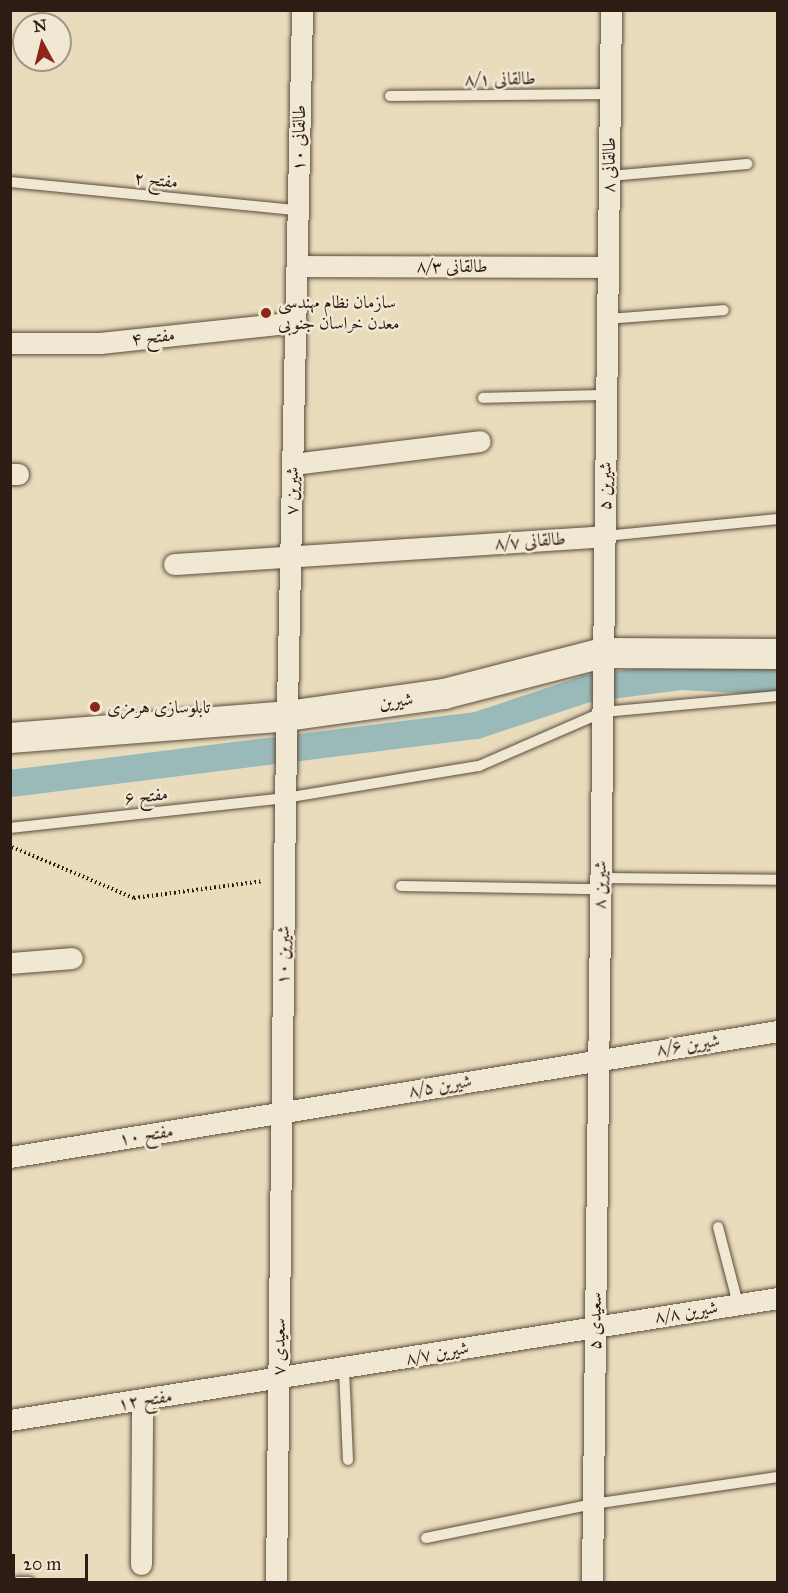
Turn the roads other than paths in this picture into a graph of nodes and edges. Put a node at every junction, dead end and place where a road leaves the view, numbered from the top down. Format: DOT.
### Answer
graph roads {
  1 [pos="302,10"];
  2 [pos="611,10"];
  3 [pos="610,94"];
  4 [pos="390,96"];
  5 [pos="747,164"];
  6 [pos="609,176"];
  7 [pos="10,182"];
  8 [pos="298,210"];
  9 [pos="297,266"];
  10 [pos="608,267"];
  11 [pos="724,310"];
  12 [pos="607,319"];
  13 [pos="296,322"];
  14 [pos="10,343"];
  15 [pos="607,395"];
  16 [pos="483,398"];
  17 [pos="480,441"];
  18 [pos="293,464"];
  19 [pos="777,519"];
  20 [pos="605,536"];
  21 [pos="290,557"];
  22 [pos="174,564"];
  23 [pos="603,653"];
  24 [pos="777,654"];
  25 [pos="777,696"];
  26 [pos="603,712"];
  27 [pos="287,716"];
  28 [pos="10,738"];
  29 [pos="285,798"];
  30 [pos="10,828"];
  31 [pos="777,880"];
  32 [pos="600,883"];
  33 [pos="401,886"];
  34 [pos="72,958"];
  35 [pos="10,963"];
  36 [pos="777,1031"];
  37 [pos="598,1059"];
  38 [pos="281,1112"];
  39 [pos="10,1157"];
  40 [pos="718,1227"];
  41 [pos="777,1298"];
  42 [pos="738,1304"];
  43 [pos="595,1327"];
  44 [pos="344,1369"];
  45 [pos="279,1377"];
  46 [pos="142,1401"];
  47 [pos="10,1420"];
  48 [pos="348,1460"];
  49 [pos="777,1477"];
  50 [pos="593,1504"];
  51 [pos="426,1538"];
  52 [pos="141,1564"];
  53 [pos="18,1582"];
  54 [pos="29,1582"];
  55 [pos="276,1582"];
  56 [pos="592,1582"];
  1 -- 8 [label="street, طالقانی ۱۰"];
  2 -- 3 [label="street, طالقانی ۸"];
  3 -- 4 [label="lane, طالقانی ۸/۱"];
  3 -- 6 [label="street, طالقانی ۸"];
  5 -- 6 [label="lane"];
  6 -- 10 [label="street, طالقانی ۸"];
  7 -- 8 [label="lane, مفتح ۲"];
  8 -- 9 [label="street, طالقانی ۱۰"];
  9 -- 10 [label="street, طالقانی ۸/۳"];
  9 -- 13 [label="street, شیرین ۷"];
  10 -- 12 [label="street, طالقانی ۸"];
  11 -- 12 [label="lane"];
  12 -- 15 [label="street, شیرین ۵"];
  13 -- 14 [label="street, مفتح ۴"];
  13 -- 18 [label="street, شیرین ۷"];
  15 -- 16 [label="lane"];
  15 -- 20 [label="street, شیرین ۵"];
  17 -- 18 [label="street"];
  18 -- 21 [label="street, شیرین ۷"];
  19 -- 20 [label="lane"];
  20 -- 21 [label="street, طالقانی ۸/۷"];
  20 -- 23 [label="street, شیرین ۵"];
  21 -- 22 [label="street, طالقانی ۸/۷"];
  21 -- 27 [label="street, شیرین ۷"];
  23 -- 24 [label="street, شیرین"];
  23 -- 26 [label="street, شیرین ۵"];
  23 -- 27 [label="street, شیرین"];
  25 -- 26 [label="lane, مفتح ۶"];
  26 -- 29 [label="lane, مفتح ۶"];
  26 -- 32 [label="street, شیرین ۸"];
  27 -- 28 [label="street, شیرین"];
  27 -- 29 [label="street, شیرین ۷"];
  29 -- 30 [label="lane, مفتح ۶"];
  29 -- 38 [label="street, شیرین ۱۰"];
  31 -- 32 [label="lane"];
  32 -- 33 [label="lane"];
  32 -- 37 [label="street, شیرین ۸"];
  34 -- 35 [label="street"];
  36 -- 37 [label="street, شیرین ۸/۶"];
  37 -- 38 [label="street, شیرین ۸/۵"];
  37 -- 43 [label="street, سعیدی ۵"];
  38 -- 39 [label="street, مفتح ۱۰"];
  38 -- 45 [label="street, سعیدی ۷"];
  40 -- 42 [label="lane"];
  41 -- 42 [label="street, شیرین ۸/۸"];
  42 -- 43 [label="street, شیرین ۸/۸"];
  43 -- 44 [label="street, شیرین ۸/۷"];
  43 -- 50 [label="street, سعیدی ۵"];
  44 -- 45 [label="street, شیرین ۸/۷"];
  44 -- 48 [label="lane"];
  45 -- 46 [label="street, مفتح ۱۲"];
  45 -- 55 [label="street, سعیدی ۷"];
  46 -- 47 [label="street, مفتح ۱۲"];
  46 -- 52 [label="street"];
  49 -- 50 [label="lane"];
  50 -- 51 [label="lane"];
  50 -- 56 [label="street, سعیدی ۵"];
  53 -- 54 [label="lane"];
}
